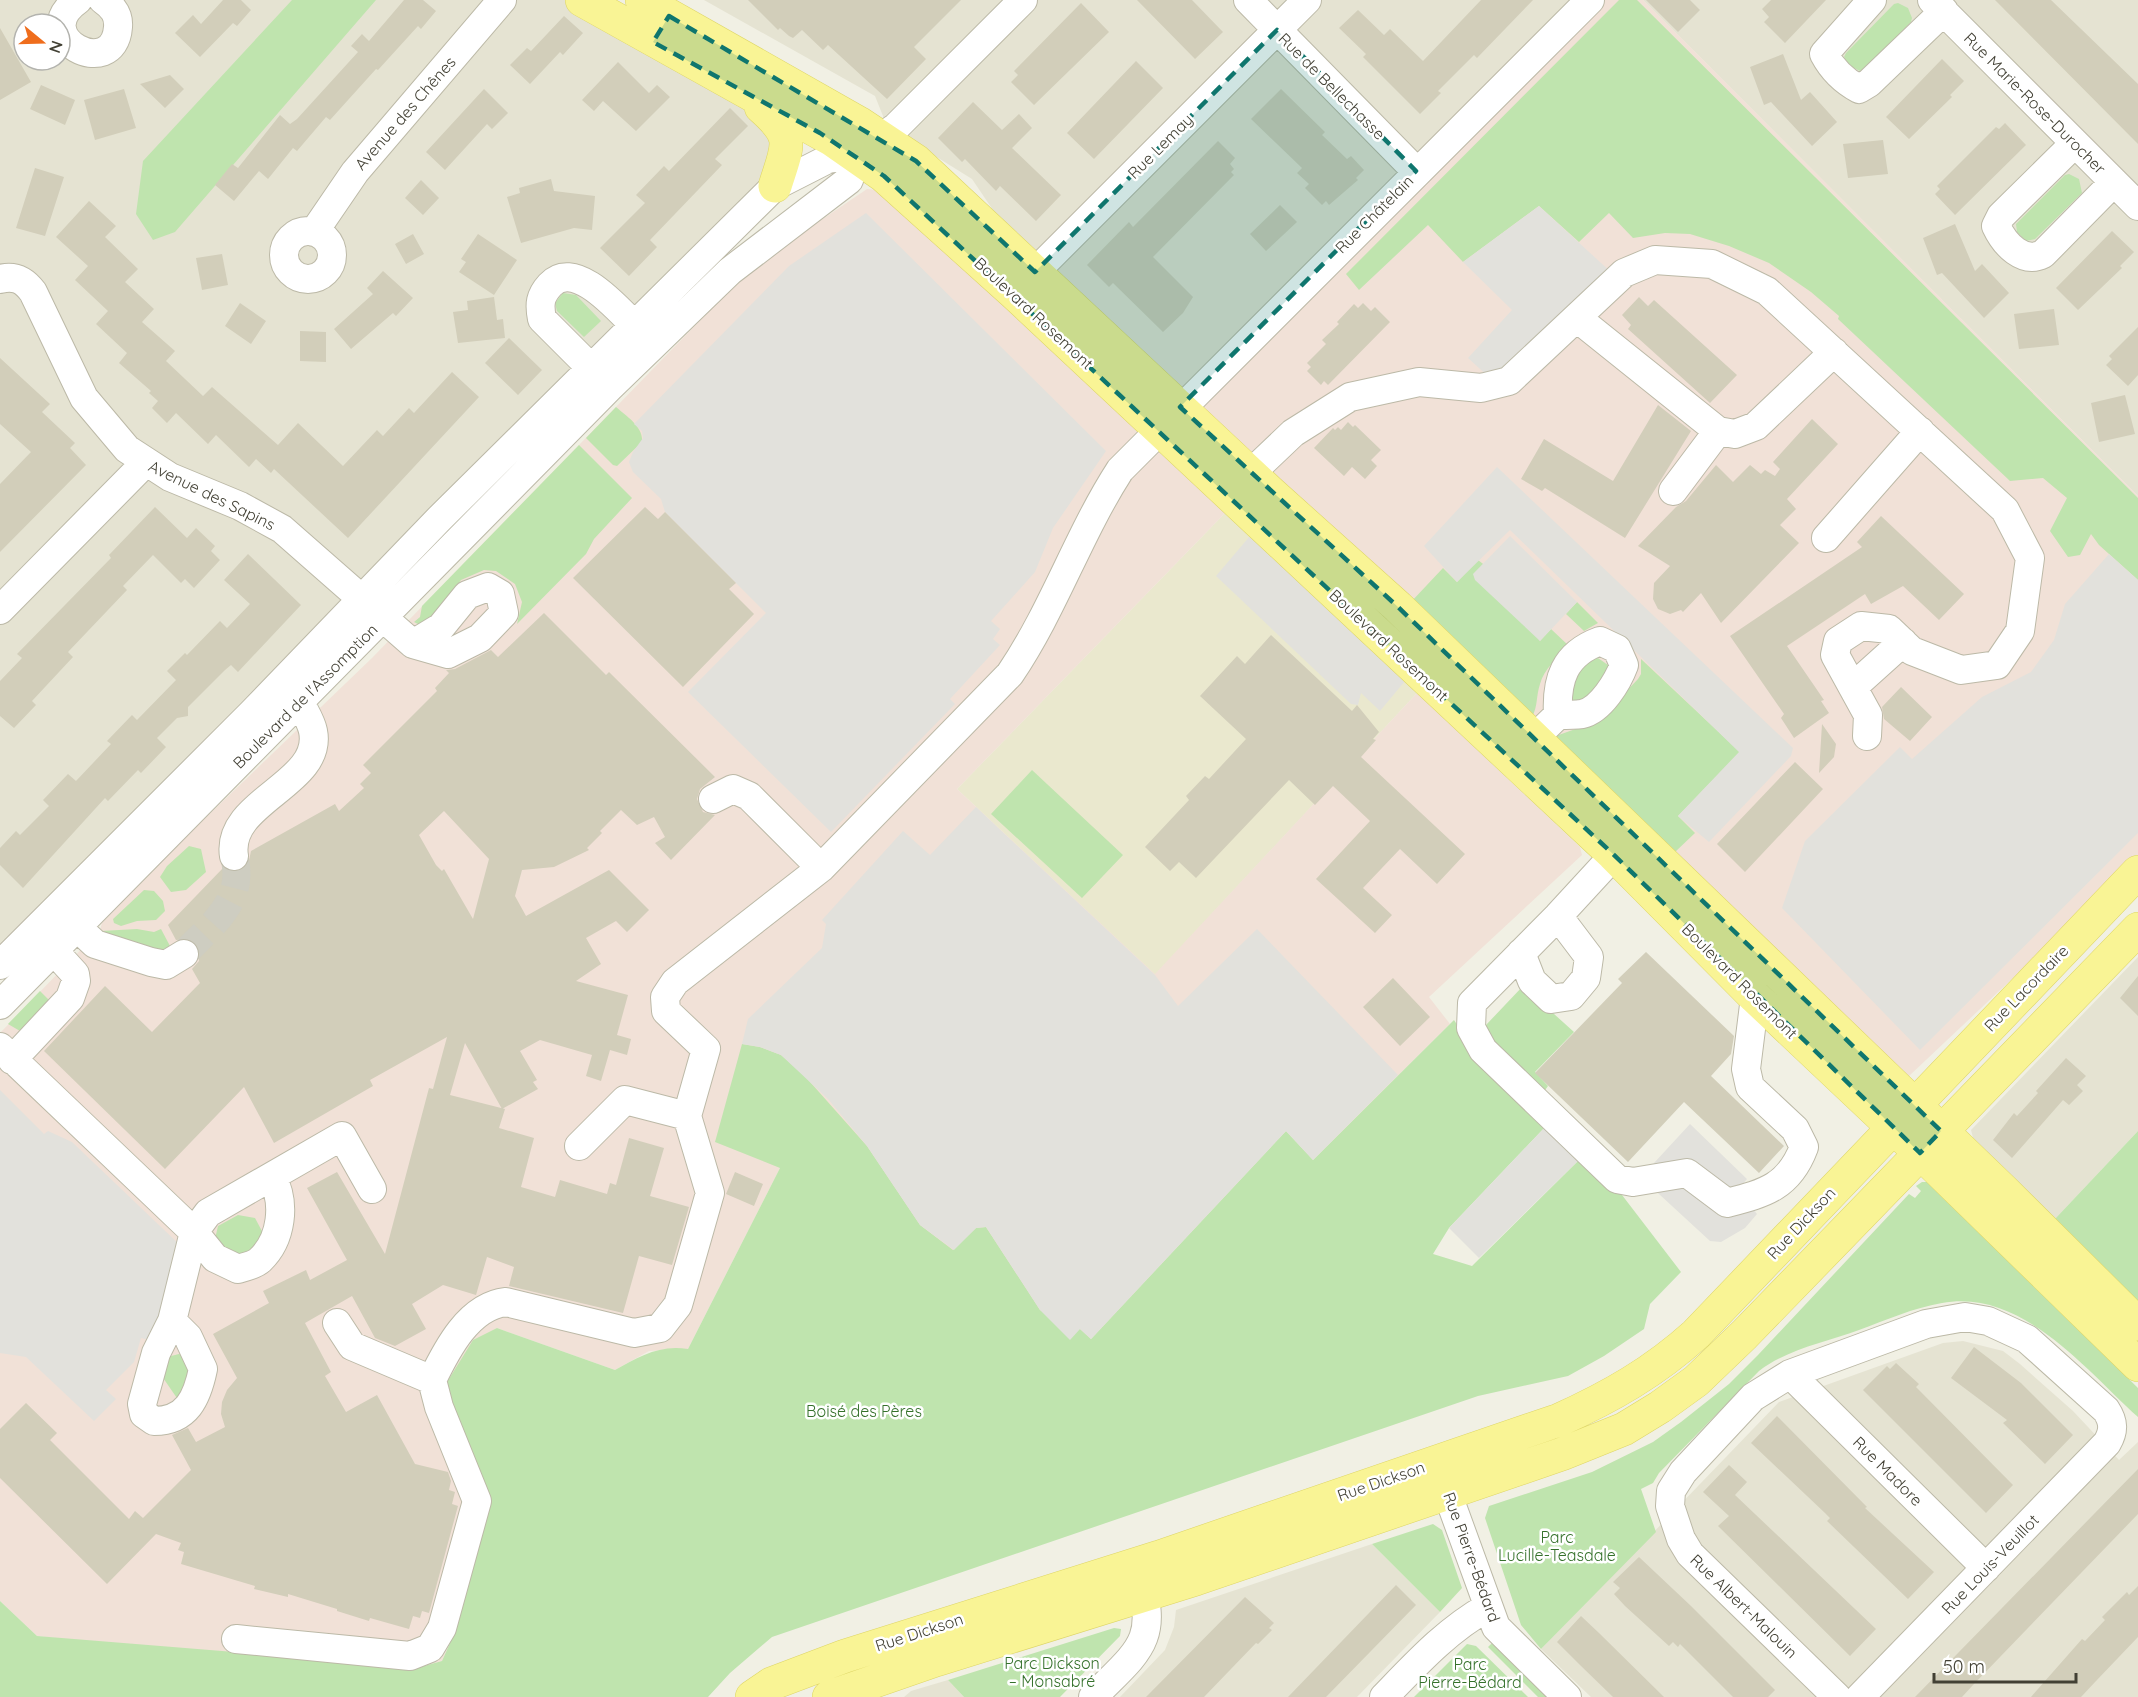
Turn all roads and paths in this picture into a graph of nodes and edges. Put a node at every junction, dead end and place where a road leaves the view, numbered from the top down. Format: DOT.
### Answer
graph roads {
  1 [pos="78,0"];
  2 [pos="502,0"];
  3 [pos="582,0"];
  4 [pos="1023,0"];
  5 [pos="1248,0"];
  6 [pos="1307,0"];
  7 [pos="1590,0"];
  8 [pos="1872,0"];
  9 [pos="116,4"];
  10 [pos="1938,6"];
  11 [pos="662,14"];
  12 [pos="1277,30"];
  13 [pos="744,92"];
  14 [pos="2075,143"];
  15 [pos="869,146"];
  16 [pos="1416,171"];
  17 [pos="2114,182"];
  18 [pos="775,186"];
  19 [pos="2138,206"];
  20 [pos="314,232"];
  21 [pos="0,279"];
  22 [pos="1025,282"];
  23 [pos="1577,318"];
  24 [pos="634,324"];
  25 [pos="1834,352"];
  26 [pos="600,377"];
  27 [pos="1169,418"];
  28 [pos="1718,431"];
  29 [pos="1920,431"];
  30 [pos="145,463"];
  31 [pos="1251,474"];
  32 [pos="1673,491"];
  33 [pos="1826,538"];
  34 [pos="372,609"];
  35 [pos="0,610"];
  36 [pos="1903,642"];
  37 [pos="413,644"];
  38 [pos="1853,687"];
  39 [pos="300,702"];
  40 [pos="1558,715"];
  41 [pos="1867,736"];
  42 [pos="1522,750"];
  43 [pos="713,799"];
  44 [pos="1624,844"];
  45 [pos="234,856"];
  46 [pos="821,868"];
  47 [pos="2138,872"];
  48 [pos="56,906"];
  49 [pos="1558,916"];
  50 [pos="76,928"];
  51 [pos="2138,929"];
  52 [pos="54,951"];
  53 [pos="1521,953"];
  54 [pos="184,954"];
  55 [pos="0,964"];
  56 [pos="1755,997"];
  57 [pos="0,1005"];
  58 [pos="6,1054"];
  59 [pos="687,1116"];
  60 [pos="1903,1116"];
  61 [pos="1931,1142"];
  62 [pos="579,1146"];
  63 [pos="272,1177"];
  64 [pos="372,1188"];
  65 [pos="194,1232"];
  66 [pos="172,1321"];
  67 [pos="336,1323"];
  68 [pos="2138,1324"];
  69 [pos="2138,1365"];
  70 [pos="1790,1374"];
  71 [pos="432,1380"];
  72 [pos="2113,1427"];
  73 [pos="1437,1462"];
  74 [pos="1448,1494"];
  75 [pos="1134,1564"];
  76 [pos="1986,1568"];
  77 [pos="1145,1595"];
  78 [pos="1488,1606"];
  79 [pos="236,1639"];
  80 [pos="845,1656"];
  81 [pos="849,1694"];
  82 [pos="752,1697"];
  83 [pos="1093,1697"];
  84 [pos="1384,1697"];
  85 [pos="1567,1697"];
  86 [pos="1837,1697"];
  87 [pos="1860,1697"];
  1 -- 9 [label="street"];
  2 -- 20 [label="street, Avenue des Chênes"];
  3 -- 11 [label="main road, Boulevard Rosemont"];
  4 -- 15 [label="street, Boulevard de l'Assomption"];
  5 -- 12 [label="street, Rue de Bellechasse"];
  6 -- 12 [label="street, Rue Lemay"];
  7 -- 16 [label="street, Rue Châtelain"];
  8 -- 10 [label="street"];
  10 -- 14 [label="street, Rue Marie-Rose-Durocher"];
  11 -- 13 [label="main road, Boulevard Rosemont"];
  11 -- 15 [label="main road, Boulevard Rosemont"];
  12 -- 16 [label="street, Rue de Bellechasse"];
  12 -- 22 [label="street, Rue Lemay"];
  13 -- 15 [label="main road, Boulevard Rosemont"];
  13 -- 18 [label="main road"];
  14 -- 17 [label="street, Rue Marie-Rose-Durocher"];
  14 -- 17 [label="street"];
  15 -- 18 [label="street, Boulevard de l'Assomption"];
  15 -- 22 [label="main road, Boulevard Rosemont"];
  15 -- 26 [label="street, Boulevard de l'Assomption"];
  16 -- 27 [label="street, Rue Châtelain"];
  17 -- 19 [label="street, Rue Marie-Rose-Durocher"];
  18 -- 24 [label="street, Boulevard de l'Assomption"];
  21 -- 30 [label="street, Avenue des Sapins"];
  22 -- 27 [label="main road, Boulevard Rosemont"];
  23 -- 25 [label="street"];
  23 -- 28 [label="street"];
  23 -- 31 [label="street"];
  24 -- 26 [label="street, Boulevard de l'Assomption"];
  24 -- 26 [label="street"];
  25 -- 28 [label="street"];
  25 -- 29 [label="street"];
  26 -- 34 [label="street, Boulevard de l'Assomption"];
  27 -- 31 [label="main road, Boulevard Rosemont"];
  27 -- 42 [label="main road, Boulevard Rosemont"];
  27 -- 46 [label="street, Rue Châtelain"];
  28 -- 32 [label="street"];
  29 -- 33 [label="street"];
  29 -- 36 [label="street"];
  30 -- 34 [label="street, Avenue des Sapins"];
  30 -- 35 [label="street"];
  31 -- 42 [label="main road, Boulevard Rosemont"];
  34 -- 37 [label="street, Avenue des Sapins"];
  34 -- 39 [label="street, Boulevard de l'Assomption"];
  34 -- 48 [label="street, Boulevard de l'Assomption"];
  36 -- 38 [label="street"];
  36 -- 38 [label="street"];
  38 -- 41 [label="street"];
  39 -- 45 [label="street"];
  39 -- 50 [label="street, Boulevard de l'Assomption"];
  40 -- 42 [label="street"];
  42 -- 44 [label="main road, Boulevard Rosemont"];
  43 -- 46 [label="street"];
  44 -- 49 [label="street"];
  44 -- 56 [label="main road, Boulevard Rosemont"];
  44 -- 60 [label="main road, Boulevard Rosemont"];
  46 -- 59 [label="street, Rue Châtelain"];
  47 -- 60 [label="main road, Rue Lacordaire"];
  48 -- 50 [label="street"];
  48 -- 55 [label="street, Boulevard de l'Assomption"];
  49 -- 53 [label="street"];
  49 -- 53 [label="street"];
  50 -- 52 [label="street, Boulevard de l'Assomption"];
  50 -- 54 [label="street"];
  51 -- 61 [label="main road"];
  52 -- 57 [label="street, Boulevard de l'Assomption"];
  52 -- 58 [label="street"];
  53 -- 56 [label="street"];
  56 -- 60 [label="main road, Boulevard Rosemont"];
  58 -- 65 [label="street"];
  59 -- 62 [label="street"];
  59 -- 71 [label="street"];
  60 -- 61 [label="main road, Boulevard Rosemont"];
  60 -- 73 [label="main road, Rue Dickson"];
  61 -- 68 [label="main road, Boulevard Rosemont"];
  61 -- 69 [label="main road, Boulevard Rosemont"];
  61 -- 74 [label="main road, Rue Dickson"];
  63 -- 64 [label="street"];
  63 -- 65 [label="street"];
  63 -- 65 [label="street"];
  65 -- 66 [label="street"];
  67 -- 71 [label="street"];
  70 -- 72 [label="street, Rue Albert-Malouin"];
  70 -- 76 [label="street, Rue Madore"];
  70 -- 86 [label="street, Rue Albert-Malouin"];
  71 -- 79 [label="street"];
  72 -- 76 [label="street, Rue Louis-Veuillot"];
  73 -- 74 [label="street, Rue Pierre-Bédard"];
  73 -- 75 [label="main road, Rue Dickson"];
  74 -- 77 [label="main road, Rue Dickson"];
  74 -- 78 [label="street, Rue Pierre-Bédard"];
  75 -- 77 [label="street"];
  75 -- 80 [label="main road, Rue Dickson"];
  76 -- 87 [label="street, Rue Louis-Veuillot"];
  77 -- 81 [label="main road, Rue Dickson"];
  77 -- 83 [label="street"];
  78 -- 84 [label="street"];
  78 -- 85 [label="street, Rue Pierre-Bédard"];
  80 -- 81 [label="street"];
  80 -- 82 [label="main road, Rue Dickson"];
}
